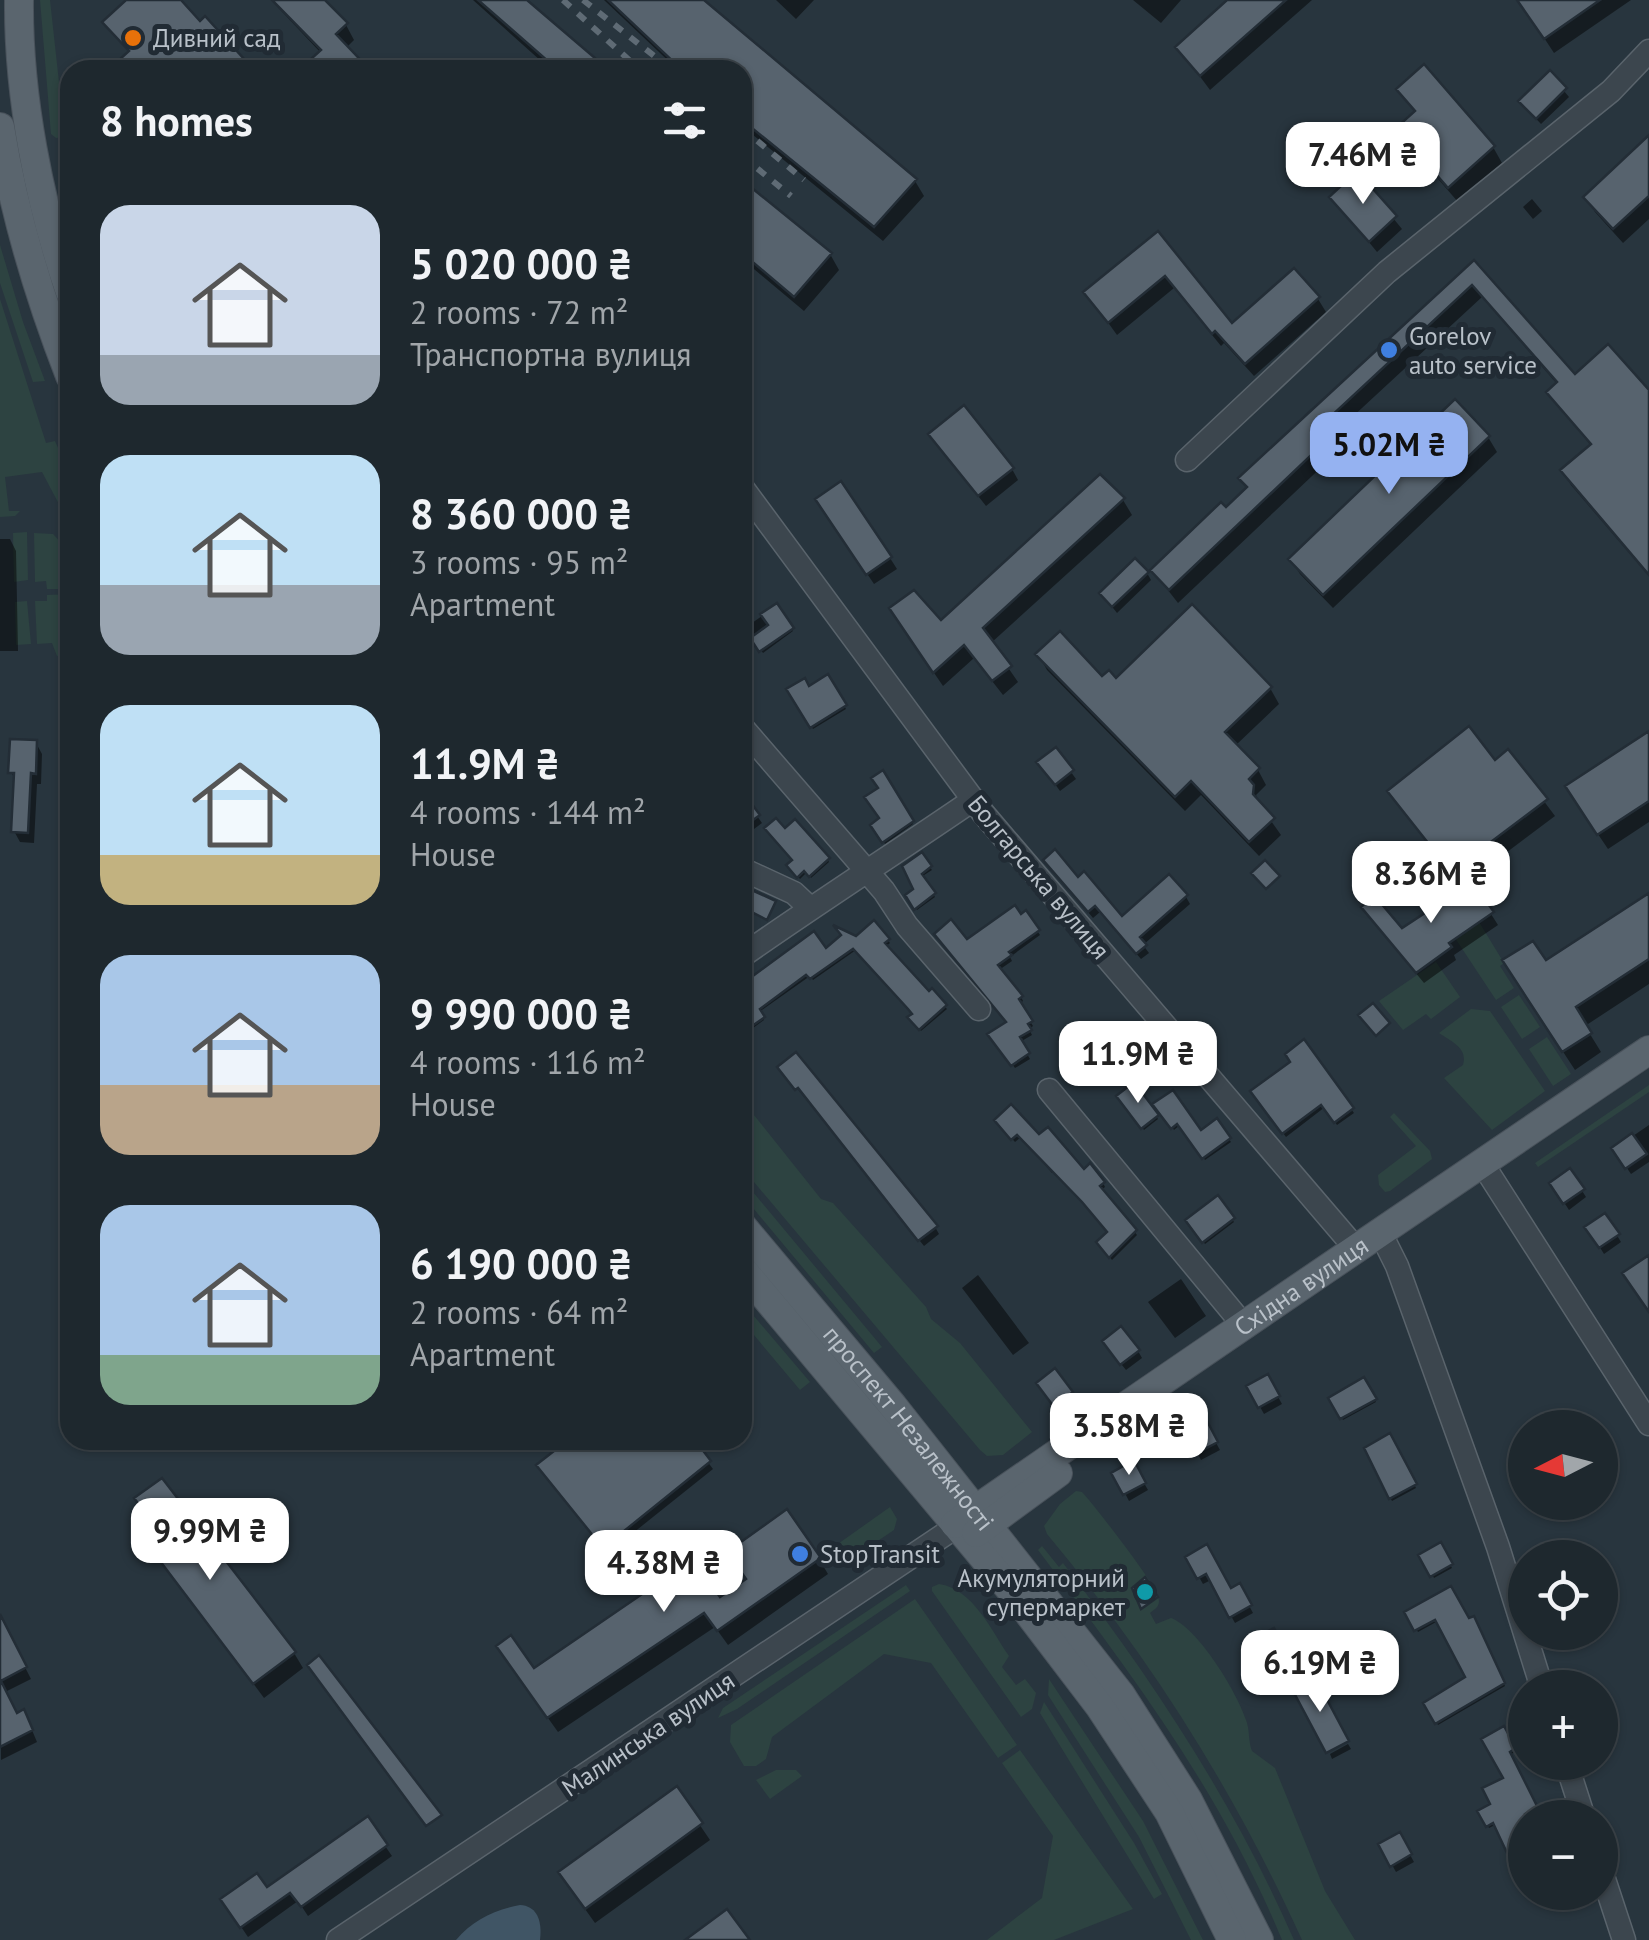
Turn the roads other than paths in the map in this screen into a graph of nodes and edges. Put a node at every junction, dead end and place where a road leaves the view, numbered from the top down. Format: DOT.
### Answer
graph roads {
  1 [pos="19,0"];
  2 [pos="1649,51"];
  3 [pos="0,127"];
  4 [pos="60,262"];
  5 [pos="60,347"];
  6 [pos="1187,460"];
  7 [pos="752,501"];
  8 [pos="752,738"];
  9 [pos="973,800"];
  10 [pos="866,870"];
  11 [pos="752,873"];
  12 [pos="810,908"];
  13 [pos="752,949"];
  14 [pos="979,1009"];
  15 [pos="1649,1050"];
  16 [pos="1649,1067"];
  17 [pos="1048,1090"];
  18 [pos="1486,1169"];
  19 [pos="752,1239"];
  20 [pos="1384,1240"];
  21 [pos="1357,1250"];
  22 [pos="752,1281"];
  23 [pos="1245,1326"];
  24 [pos="1640,1390"];
  25 [pos="1649,1424"];
  26 [pos="969,1524"];
  27 [pos="1536,1670"];
  28 [pos="1614,1910"];
  29 [pos="338,1940"];
  30 [pos="1232,1940"];
  31 [pos="1259,1940"];
  32 [pos="1624,1940"];
  1 -- 4 [label="main road"];
  2 -- 6 [label="street"];
  3 -- 5 [label="main road"];
  7 -- 9 [label="street, Болгарська вулиця"];
  8 -- 10 [label="street"];
  9 -- 10 [label="street"];
  9 -- 21 [label="street, Болгарська вулиця"];
  10 -- 12 [label="street"];
  10 -- 14 [label="street"];
  11 -- 12 [label="street"];
  12 -- 13 [label="street"];
  15 -- 18 [label="main road, Східна вулиця"];
  16 -- 18 [label="main road, Східна вулиця"];
  17 -- 23 [label="street"];
  18 -- 20 [label="main road, Східна вулиця"];
  18 -- 24 [label="street"];
  19 -- 26 [label="main road, проспект Незалежності"];
  20 -- 21 [label="main road, Східна вулиця"];
  20 -- 26 [label="main road, Східна вулиця"];
  20 -- 27 [label="street"];
  21 -- 23 [label="main road, Східна вулиця"];
  22 -- 26 [label="main road, проспект Незалежності"];
  23 -- 26 [label="main road, Східна вулиця"];
  24 -- 25 [label="street"];
  26 -- 29 [label="street, Малинська вулиця"];
  26 -- 30 [label="main road, проспект Незалежності"];
  26 -- 31 [label="main road, проспект Незалежності"];
  28 -- 32 [label="street"];
}
